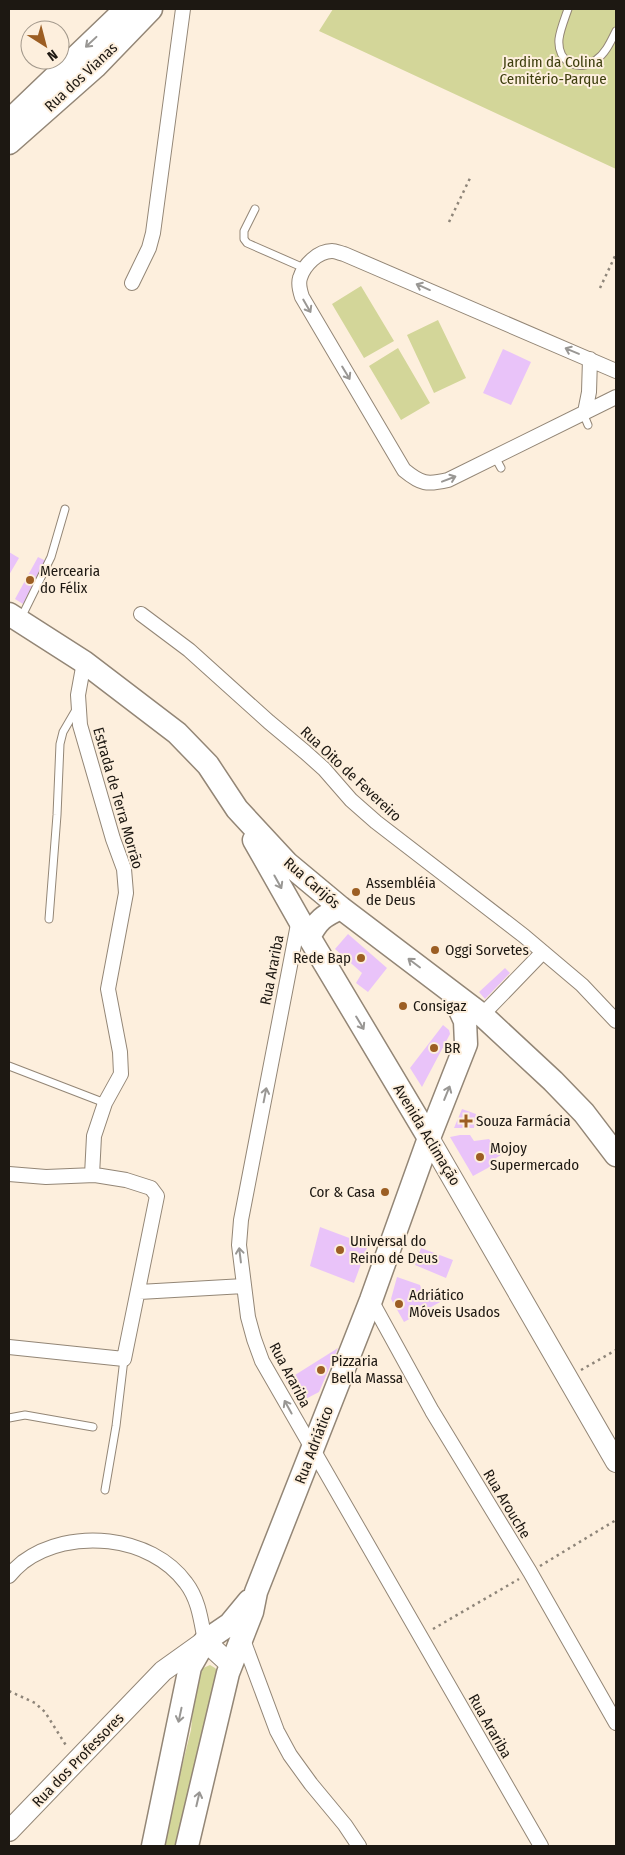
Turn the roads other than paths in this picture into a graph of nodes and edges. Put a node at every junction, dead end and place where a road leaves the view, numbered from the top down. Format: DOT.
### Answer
graph roads {
  1 [pos="126,9"];
  2 [pos="151,9"];
  3 [pos="183,9"];
  4 [pos="568,9"];
  5 [pos="616,31"];
  6 [pos="9,121"];
  7 [pos="9,143"];
  8 [pos="255,209"];
  9 [pos="304,268"];
  10 [pos="132,283"];
  11 [pos="590,359"];
  12 [pos="616,371"];
  13 [pos="616,397"];
  14 [pos="585,417"];
  15 [pos="65,510"];
  16 [pos="141,614"];
  17 [pos="14,617"];
  18 [pos="84,662"];
  19 [pos="78,708"];
  20 [pos="238,809"];
  21 [pos="341,908"];
  22 [pos="49,919"];
  23 [pos="304,928"];
  24 [pos="543,952"];
  25 [pos="452,993"];
  26 [pos="482,1015"];
  27 [pos="616,1021"];
  28 [pos="466,1044"];
  29 [pos="514,1044"];
  30 [pos="9,1066"];
  31 [pos="105,1104"];
  32 [pos="430,1138"];
  33 [pos="616,1156"];
  34 [pos="9,1174"];
  35 [pos="92,1175"];
  36 [pos="244,1286"];
  37 [pos="139,1292"];
  38 [pos="371,1300"];
  39 [pos="9,1347"];
  40 [pos="124,1359"];
  41 [pos="9,1418"];
  42 [pos="94,1427"];
  43 [pos="312,1450"];
  44 [pos="616,1462"];
  45 [pos="105,1490"];
  46 [pos="9,1576"];
  47 [pos="256,1592"];
  48 [pos="242,1636"];
  49 [pos="217,1652"];
  50 [pos="190,1667"];
  51 [pos="147,1688"];
  52 [pos="616,1723"];
  53 [pos="9,1831"];
  54 [pos="153,1846"];
  55 [pos="187,1846"];
  56 [pos="359,1846"];
  57 [pos="541,1846"];
  1 -- 6 [label="main road, Rua dos Vianas, one-way"];
  2 -- 7 [label="main road, Rua dos Vianas"];
  3 -- 10 [label="street"];
  4 -- 5 [label="lane"];
  8 -- 9 [label="lane"];
  11 -- 9 [label="street, one-way"];
  9 -- 14 [label="street, one-way"];
  11 -- 12 [label="street"];
  11 -- 14 [label="street"];
  13 -- 14 [label="street"];
  15 -- 17 [label="lane"];
  16 -- 24 [label="street, Rua Oito de Fevereiro"];
  17 -- 18 [label="main road, Rua Carijós"];
  18 -- 19 [label="street, Estrada de Terra Morrão"];
  18 -- 20 [label="main road, Rua Carijós"];
  19 -- 22 [label="lane"];
  19 -- 31 [label="street, Estrada de Terra Morrão"];
  20 -- 21 [label="main road, Rua Carijós"];
  20 -- 23 [label="main road, Avenida Aclimação, one-way"];
  21 -- 23 [label="main road"];
  25 -- 21 [label="main road, Rua Carijós, one-way"];
  23 -- 32 [label="main road, Avenida Aclimação, one-way"];
  36 -- 23 [label="street, Rua Arariba, one-way"];
  24 -- 26 [label="street"];
  24 -- 27 [label="street, Rua Oito de Fevereiro"];
  25 -- 26 [label="main road, Rua Carijós"];
  25 -- 28 [label="main road, Rua Adriático"];
  26 -- 29 [label="main road, Rua Carijós"];
  28 -- 29 [label="main road"];
  32 -- 28 [label="main road, Rua Adriático, one-way"];
  29 -- 33 [label="main road, Rua Carijós"];
  30 -- 31 [label="lane"];
  31 -- 35 [label="street, Estrada de Terra Morrão"];
  32 -- 38 [label="main road, Rua Adriático"];
  32 -- 44 [label="street, Avenida Aclimação"];
  34 -- 35 [label="street"];
  35 -- 37 [label="street"];
  36 -- 37 [label="street"];
  43 -- 36 [label="street, Rua Arariba, one-way"];
  37 -- 40 [label="street"];
  38 -- 43 [label="main road, Rua Adriático"];
  38 -- 52 [label="street, Rua Arouche"];
  39 -- 40 [label="street"];
  40 -- 45 [label="lane"];
  41 -- 42 [label="lane"];
  43 -- 47 [label="main road, Rua Adriático"];
  43 -- 57 [label="street, Rua Arariba"];
  46 -- 49 [label="street"];
  47 -- 48 [label="main road, Rua Adriático"];
  47 -- 49 [label="main road, Rua Adriático"];
  48 -- 49 [label="main road, Rua Adriático"];
  48 -- 56 [label="street"];
  49 -- 50 [label="main road, Rua Adriático"];
  49 -- 51 [label="street, Rua dos Professores"];
  55 -- 49 [label="main road, Rua Adriático, one-way"];
  50 -- 51 [label="street, Rua dos Professores"];
  50 -- 54 [label="main road, Rua Adriático, one-way"];
  51 -- 53 [label="street, Rua dos Professores"];
}
